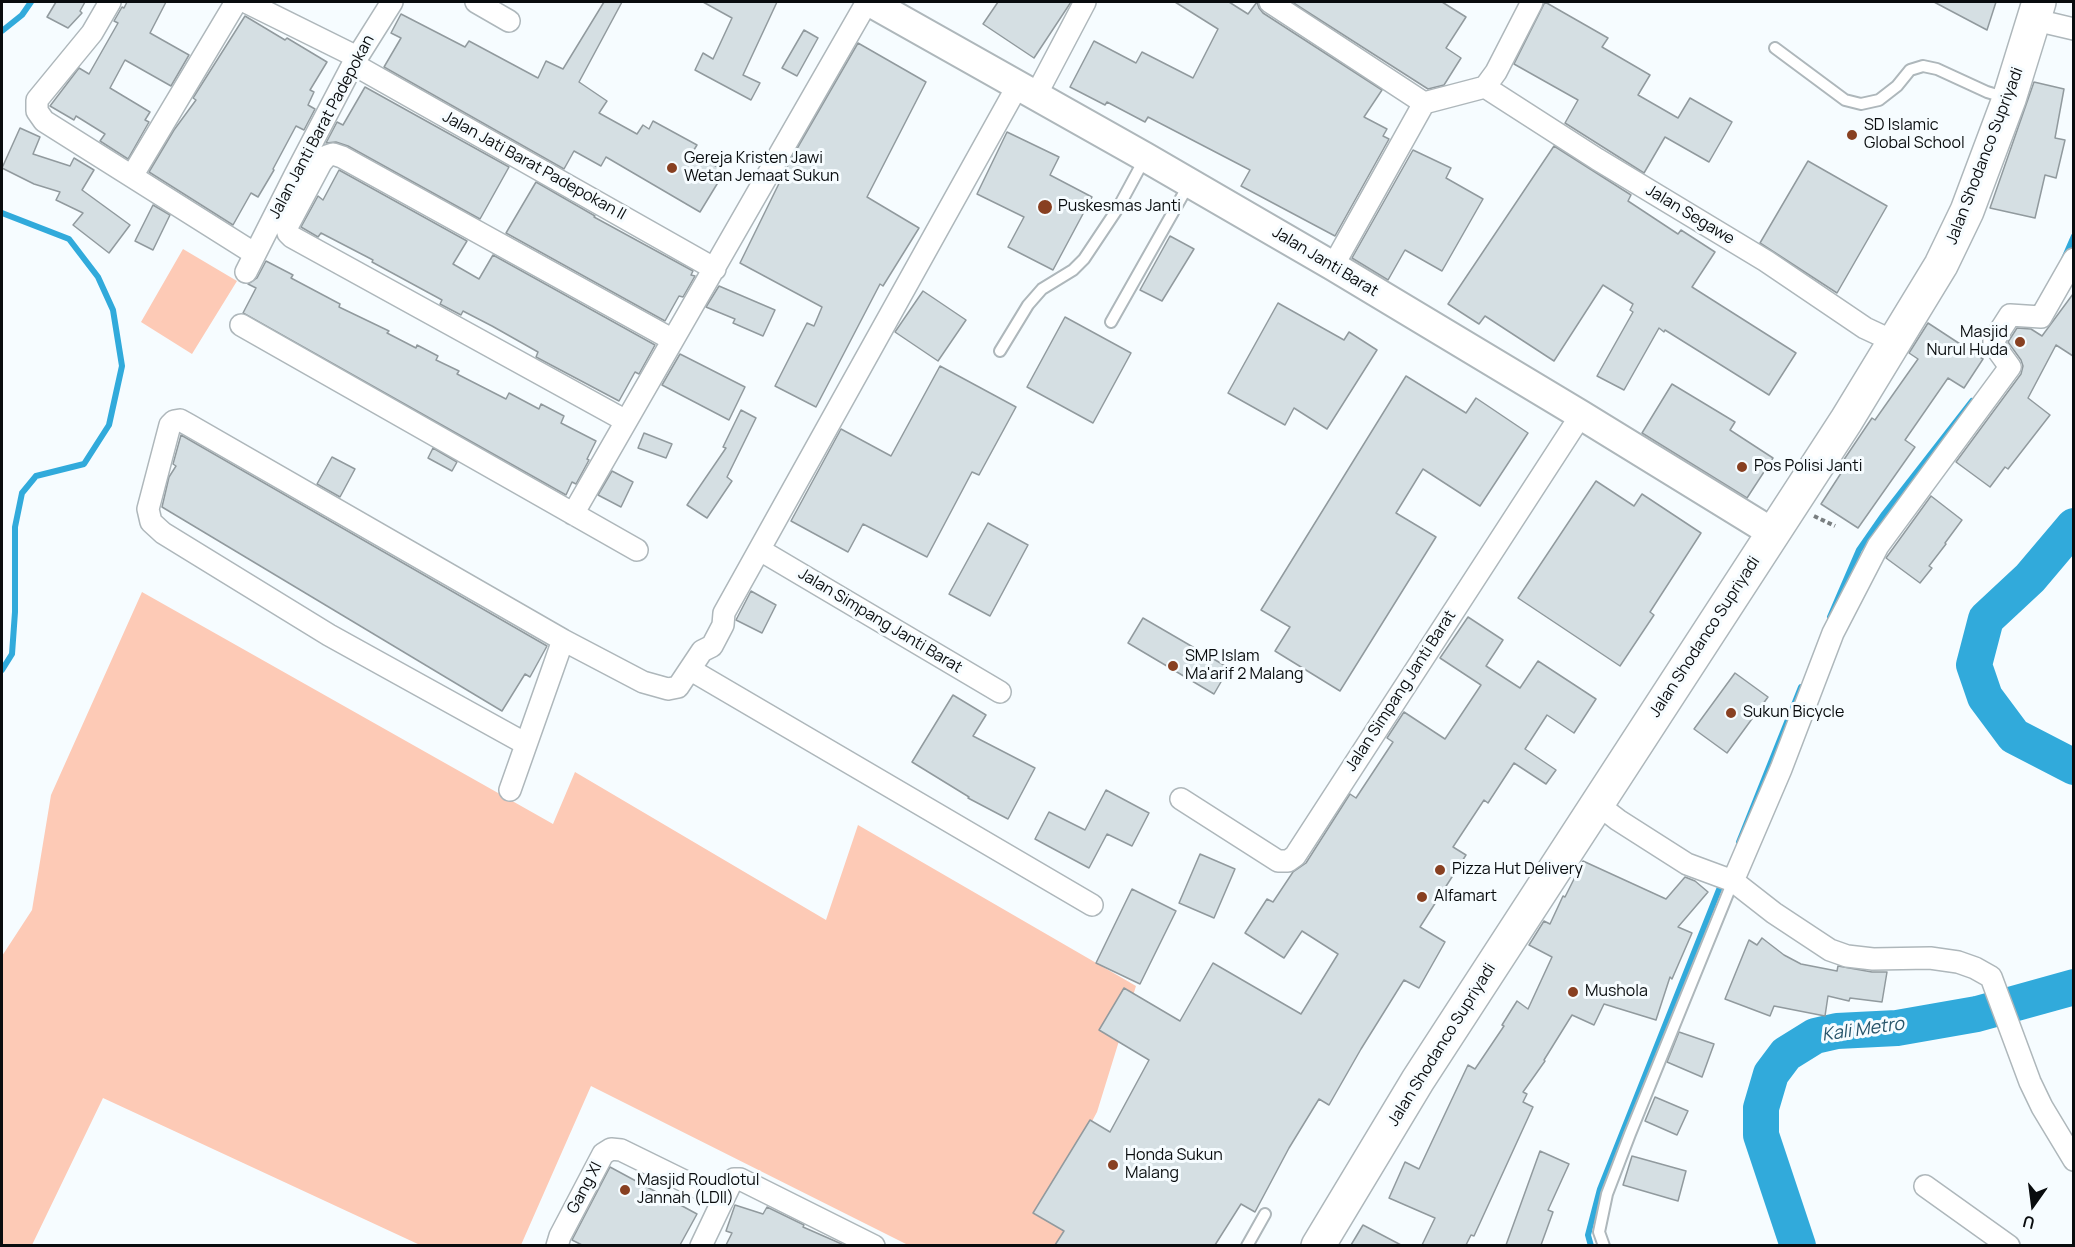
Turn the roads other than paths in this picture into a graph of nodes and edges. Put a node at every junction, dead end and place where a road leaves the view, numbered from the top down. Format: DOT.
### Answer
graph roads {
  1 [pos="110,2"];
  2 [pos="236,2"];
  3 [pos="246,2"];
  4 [pos="392,2"];
  5 [pos="476,2"];
  6 [pos="1085,2"];
  7 [pos="1270,2"];
  8 [pos="1532,2"];
  9 [pos="882,5"];
  10 [pos="2037,9"];
  11 [pos="509,21"];
  12 [pos="2073,29"];
  13 [pos="1775,48"];
  14 [pos="355,61"];
  15 [pos="1485,87"];
  16 [pos="1027,90"];
  17 [pos="2009,99"];
  18 [pos="1424,103"];
  19 [pos="1145,157"];
  20 [pos="132,176"];
  21 [pos="1190,182"];
  22 [pos="2073,259"];
  23 [pos="1333,266"];
  24 [pos="715,268"];
  25 [pos="1111,322"];
  26 [pos="242,325"];
  27 [pos="674,340"];
  28 [pos="1895,342"];
  29 [pos="1000,351"];
  30 [pos="1581,414"];
  31 [pos="626,421"];
  32 [pos="573,514"];
  33 [pos="1773,533"];
  34 [pos="637,550"];
  35 [pos="760,550"];
  36 [pos="563,640"];
  37 [pos="691,670"];
  38 [pos="1000,692"];
  39 [pos="526,744"];
  40 [pos="510,790"];
  41 [pos="1181,800"];
  42 [pos="1596,803"];
  43 [pos="1727,878"];
  44 [pos="1092,905"];
  45 [pos="2073,1160"];
  46 [pos="1925,1186"];
  47 [pos="723,1200"];
  48 [pos="1265,1214"];
  49 [pos="557,1245"];
  50 [pos="701,1245"];
  51 [pos="874,1245"];
  52 [pos="1247,1245"];
  53 [pos="1318,1245"];
  54 [pos="1604,1245"];
  55 [pos="2009,1245"];
  1 -- 20 [label="street"];
  2 -- 20 [label="street"];
  3 -- 14 [label="street, Jalan Jati Barat Padepokan II"];
  4 -- 14 [label="street, Jalan Janti Barat Padepokan"];
  5 -- 11 [label="street"];
  6 -- 16 [label="street"];
  7 -- 18 [label="street"];
  8 -- 15 [label="street"];
  9 -- 16 [label="street, Jalan Janti Barat"];
  9 -- 24 [label="street"];
  10 -- 12 [label="street"];
  10 -- 17 [label="main road, Jalan Shodanco Supriyadi"];
  13 -- 17 [label="lane"];
  14 -- 20 [label="street, Jalan Janti Barat Padepokan"];
  14 -- 24 [label="street, Jalan Jati Barat Padepokan II"];
  15 -- 18 [label="street"];
  15 -- 28 [label="street, Jalan Segawe"];
  16 -- 19 [label="street, Jalan Janti Barat"];
  16 -- 35 [label="street"];
  17 -- 28 [label="main road, Jalan Shodanco Supriyadi"];
  18 -- 23 [label="street"];
  19 -- 21 [label="street, Jalan Janti Barat"];
  19 -- 29 [label="lane"];
  21 -- 23 [label="street, Jalan Janti Barat"];
  21 -- 25 [label="lane"];
  22 -- 43 [label="street"];
  23 -- 30 [label="street, Jalan Janti Barat"];
  24 -- 27 [label="street"];
  26 -- 32 [label="street"];
  27 -- 31 [label="street"];
  27 -- 31 [label="street"];
  28 -- 33 [label="main road, Jalan Shodanco Supriyadi"];
  30 -- 33 [label="street, Jalan Janti Barat"];
  30 -- 41 [label="street, Jalan Simpang Janti Barat"];
  31 -- 32 [label="street"];
  32 -- 34 [label="street"];
  33 -- 42 [label="main road, Jalan Shodanco Supriyadi"];
  35 -- 37 [label="street"];
  35 -- 38 [label="street, Jalan Simpang Janti Barat"];
  36 -- 37 [label="street"];
  36 -- 39 [label="street"];
  36 -- 39 [label="street"];
  37 -- 44 [label="street"];
  39 -- 40 [label="street"];
  42 -- 43 [label="street"];
  42 -- 53 [label="main road, Jalan Shodanco Supriyadi"];
  43 -- 45 [label="street"];
  43 -- 54 [label="lane"];
  46 -- 55 [label="street"];
  47 -- 49 [label="street, Gang XI"];
  47 -- 50 [label="street"];
  47 -- 51 [label="street"];
  48 -- 52 [label="lane"];
}
